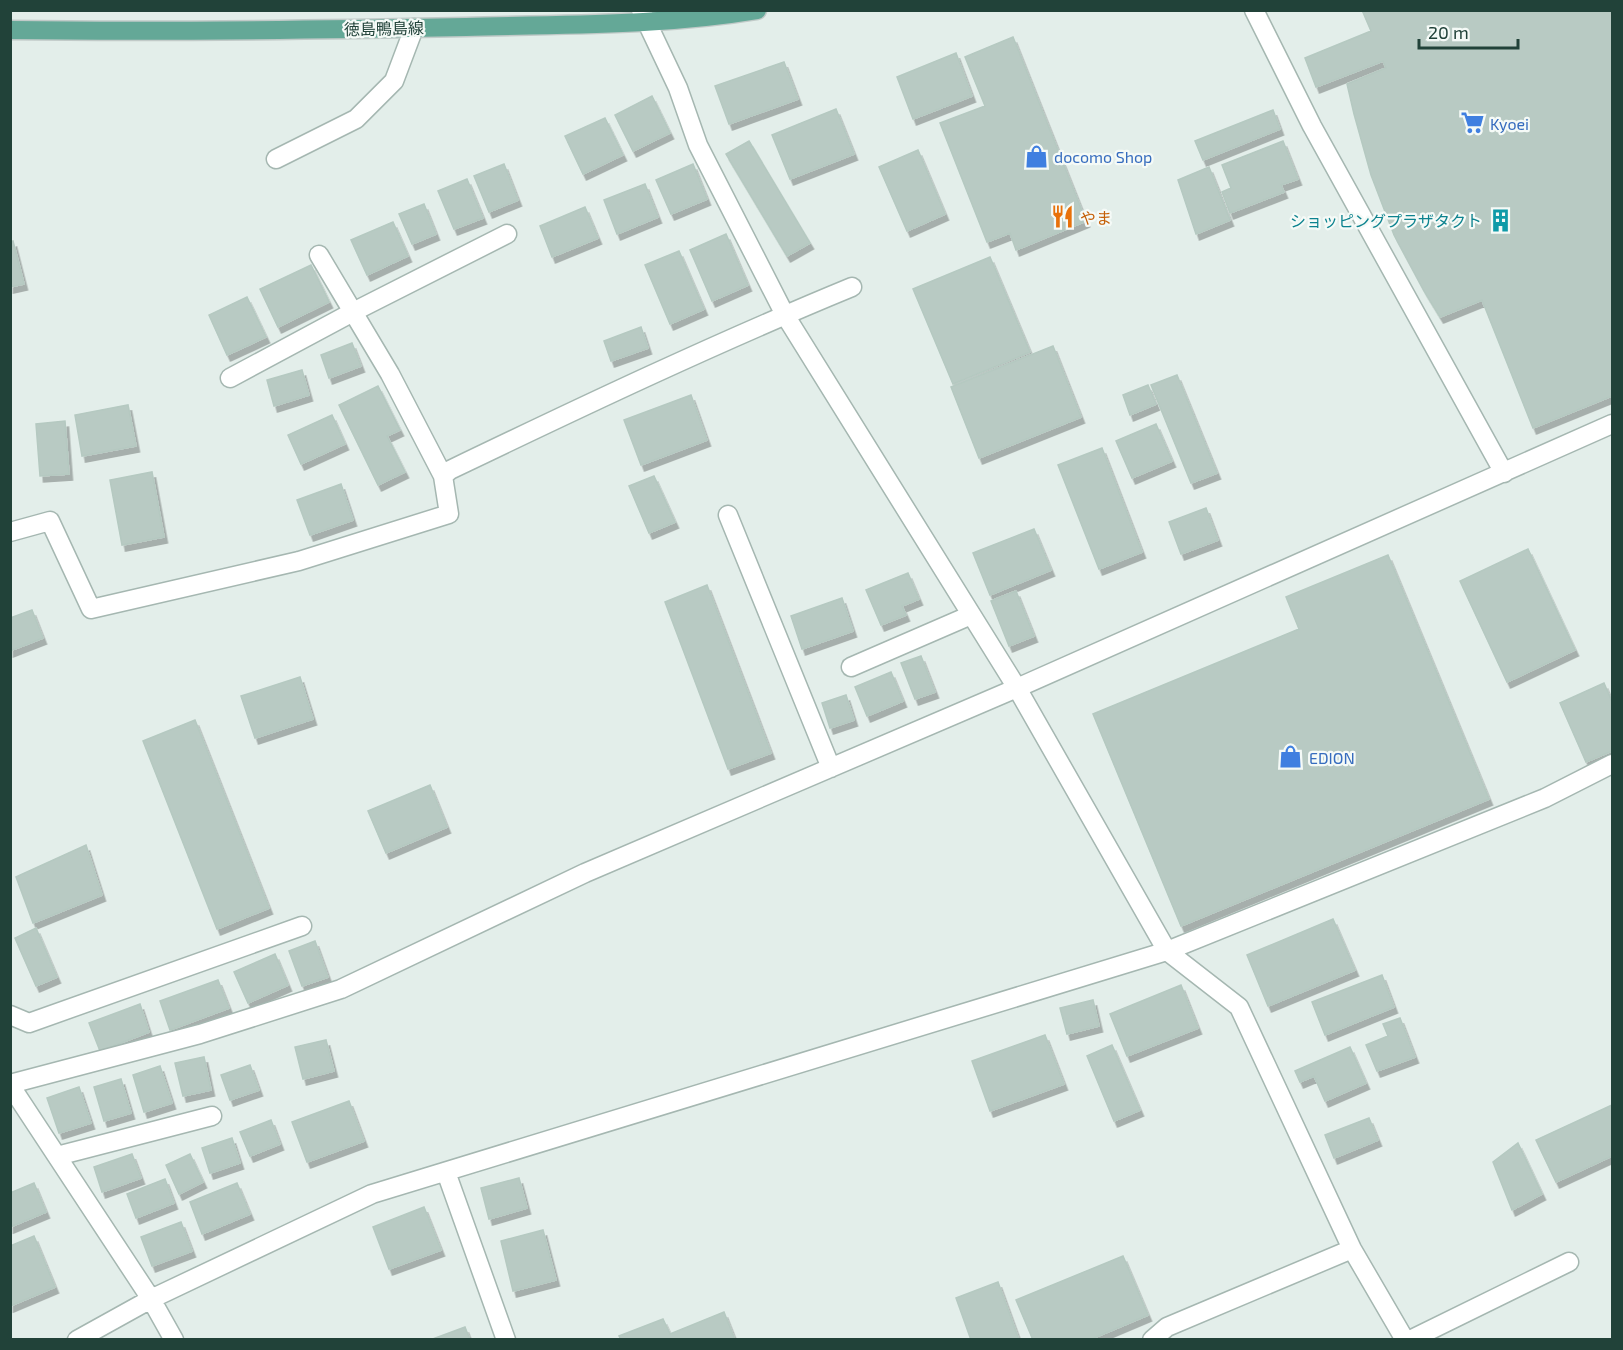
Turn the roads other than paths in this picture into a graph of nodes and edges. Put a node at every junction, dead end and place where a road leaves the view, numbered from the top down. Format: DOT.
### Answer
graph roads {
  1 [pos="757,10"];
  2 [pos="1254,10"];
  3 [pos="644,16"];
  4 [pos="414,28"];
  5 [pos="10,30"];
  6 [pos="276,159"];
  7 [pos="507,234"];
  8 [pos="320,255"];
  9 [pos="852,287"];
  10 [pos="353,312"];
  11 [pos="785,315"];
  12 [pos="230,378"];
  13 [pos="1612,424"];
  14 [pos="1504,473"];
  15 [pos="443,476"];
  16 [pos="728,515"];
  17 [pos="10,532"];
  18 [pos="971,615"];
  19 [pos="851,667"];
  20 [pos="1017,688"];
  21 [pos="1612,764"];
  22 [pos="831,768"];
  23 [pos="302,926"];
  24 [pos="1167,951"];
  25 [pos="10,1015"];
  26 [pos="10,1084"];
  27 [pos="212,1116"];
  28 [pos="57,1156"];
  29 [pos="446,1172"];
  30 [pos="1352,1248"];
  31 [pos="1569,1262"];
  32 [pos="151,1299"];
  33 [pos="77,1340"];
  34 [pos="174,1340"];
  35 [pos="506,1340"];
  36 [pos="1152,1340"];
  37 [pos="1405,1340"];
  38 [pos="1410,1340"];
  1 -- 3 [label="main road, 徳島鴨島線"];
  2 -- 14 [label="street"];
  3 -- 4 [label="main road, 徳島鴨島線"];
  3 -- 11 [label="street"];
  4 -- 5 [label="main road, 徳島鴨島線"];
  4 -- 6 [label="street"];
  7 -- 10 [label="street"];
  8 -- 10 [label="street"];
  9 -- 11 [label="street"];
  10 -- 12 [label="street"];
  10 -- 15 [label="street"];
  11 -- 15 [label="street"];
  11 -- 18 [label="street"];
  13 -- 14 [label="street"];
  14 -- 20 [label="street"];
  15 -- 17 [label="street"];
  16 -- 22 [label="street"];
  18 -- 19 [label="street"];
  18 -- 20 [label="street"];
  20 -- 22 [label="street"];
  20 -- 24 [label="street"];
  21 -- 24 [label="street"];
  22 -- 26 [label="street"];
  23 -- 25 [label="street"];
  24 -- 29 [label="street"];
  24 -- 30 [label="street"];
  26 -- 28 [label="street"];
  27 -- 28 [label="street"];
  28 -- 32 [label="street"];
  29 -- 32 [label="street"];
  29 -- 35 [label="street"];
  30 -- 36 [label="street"];
  30 -- 37 [label="street"];
  31 -- 38 [label="street"];
  32 -- 33 [label="street"];
  32 -- 34 [label="street"];
}
